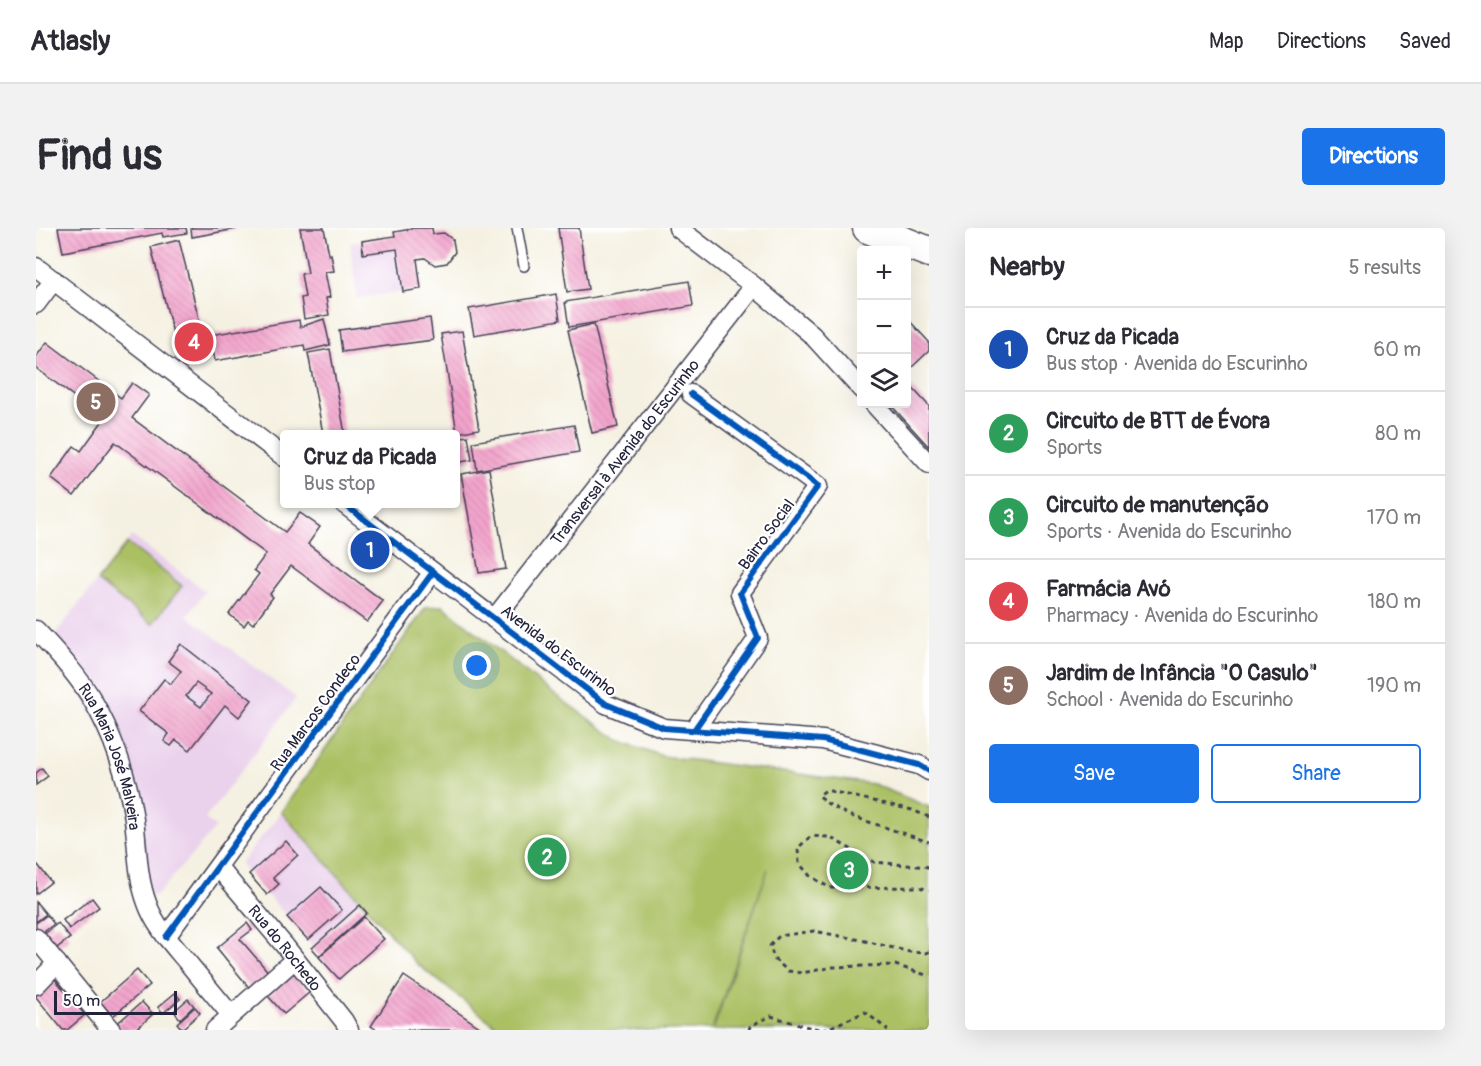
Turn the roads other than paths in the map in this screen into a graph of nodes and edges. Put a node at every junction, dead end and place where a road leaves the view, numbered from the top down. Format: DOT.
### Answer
graph roads {
  1 [pos="517,228"];
  2 [pos="678,228"];
  3 [pos="868,228"];
  4 [pos="929,252"];
  5 [pos="524,266"];
  6 [pos="36,267"];
  7 [pos="54,280"];
  8 [pos="754,286"];
  9 [pos="36,304"];
  10 [pos="857,386"];
  11 [pos="692,394"];
  12 [pos="877,408"];
  13 [pos="280,454"];
  14 [pos="929,465"];
  15 [pos="349,508"];
  16 [pos="433,572"];
  17 [pos="494,619"];
  18 [pos="36,630"];
  19 [pos="694,730"];
  20 [pos="929,771"];
  21 [pos="218,867"];
  22 [pos="166,937"];
  23 [pos="36,938"];
  24 [pos="295,959"];
  25 [pos="57,963"];
  26 [pos="36,985"];
  27 [pos="231,1015"];
  28 [pos="343,1027"];
  29 [pos="111,1030"];
  30 [pos="215,1030"];
  1 -- 5 [label="lane"];
  2 -- 8 [label="street"];
  3 -- 4 [label="main road"];
  6 -- 7 [label="street"];
  7 -- 9 [label="street"];
  7 -- 13 [label="street"];
  8 -- 10 [label="street"];
  8 -- 17 [label="street, Transversal à Avenida do Escurinho"];
  11 -- 19 [label="street, Bairro Social"];
  12 -- 14 [label="street"];
  15 -- 16 [label="street, Avenida do Escurinho"];
  16 -- 17 [label="street, Avenida do Escurinho"];
  16 -- 21 [label="street, Rua Marcos Condeço"];
  17 -- 19 [label="street, Avenida do Escurinho"];
  18 -- 22 [label="street, Rua Maria José Malveira"];
  19 -- 20 [label="street, Avenida do Escurinho"];
  21 -- 22 [label="street, Rua Marcos Condeço"];
  21 -- 24 [label="street, Rua do Rochedo"];
  22 -- 27 [label="street, Rua Maria José Malveira"];
  23 -- 25 [label="street"];
  24 -- 27 [label="street"];
  24 -- 28 [label="street, Rua do Rochedo"];
  25 -- 26 [label="street"];
  25 -- 29 [label="street"];
  27 -- 30 [label="street"];
}
